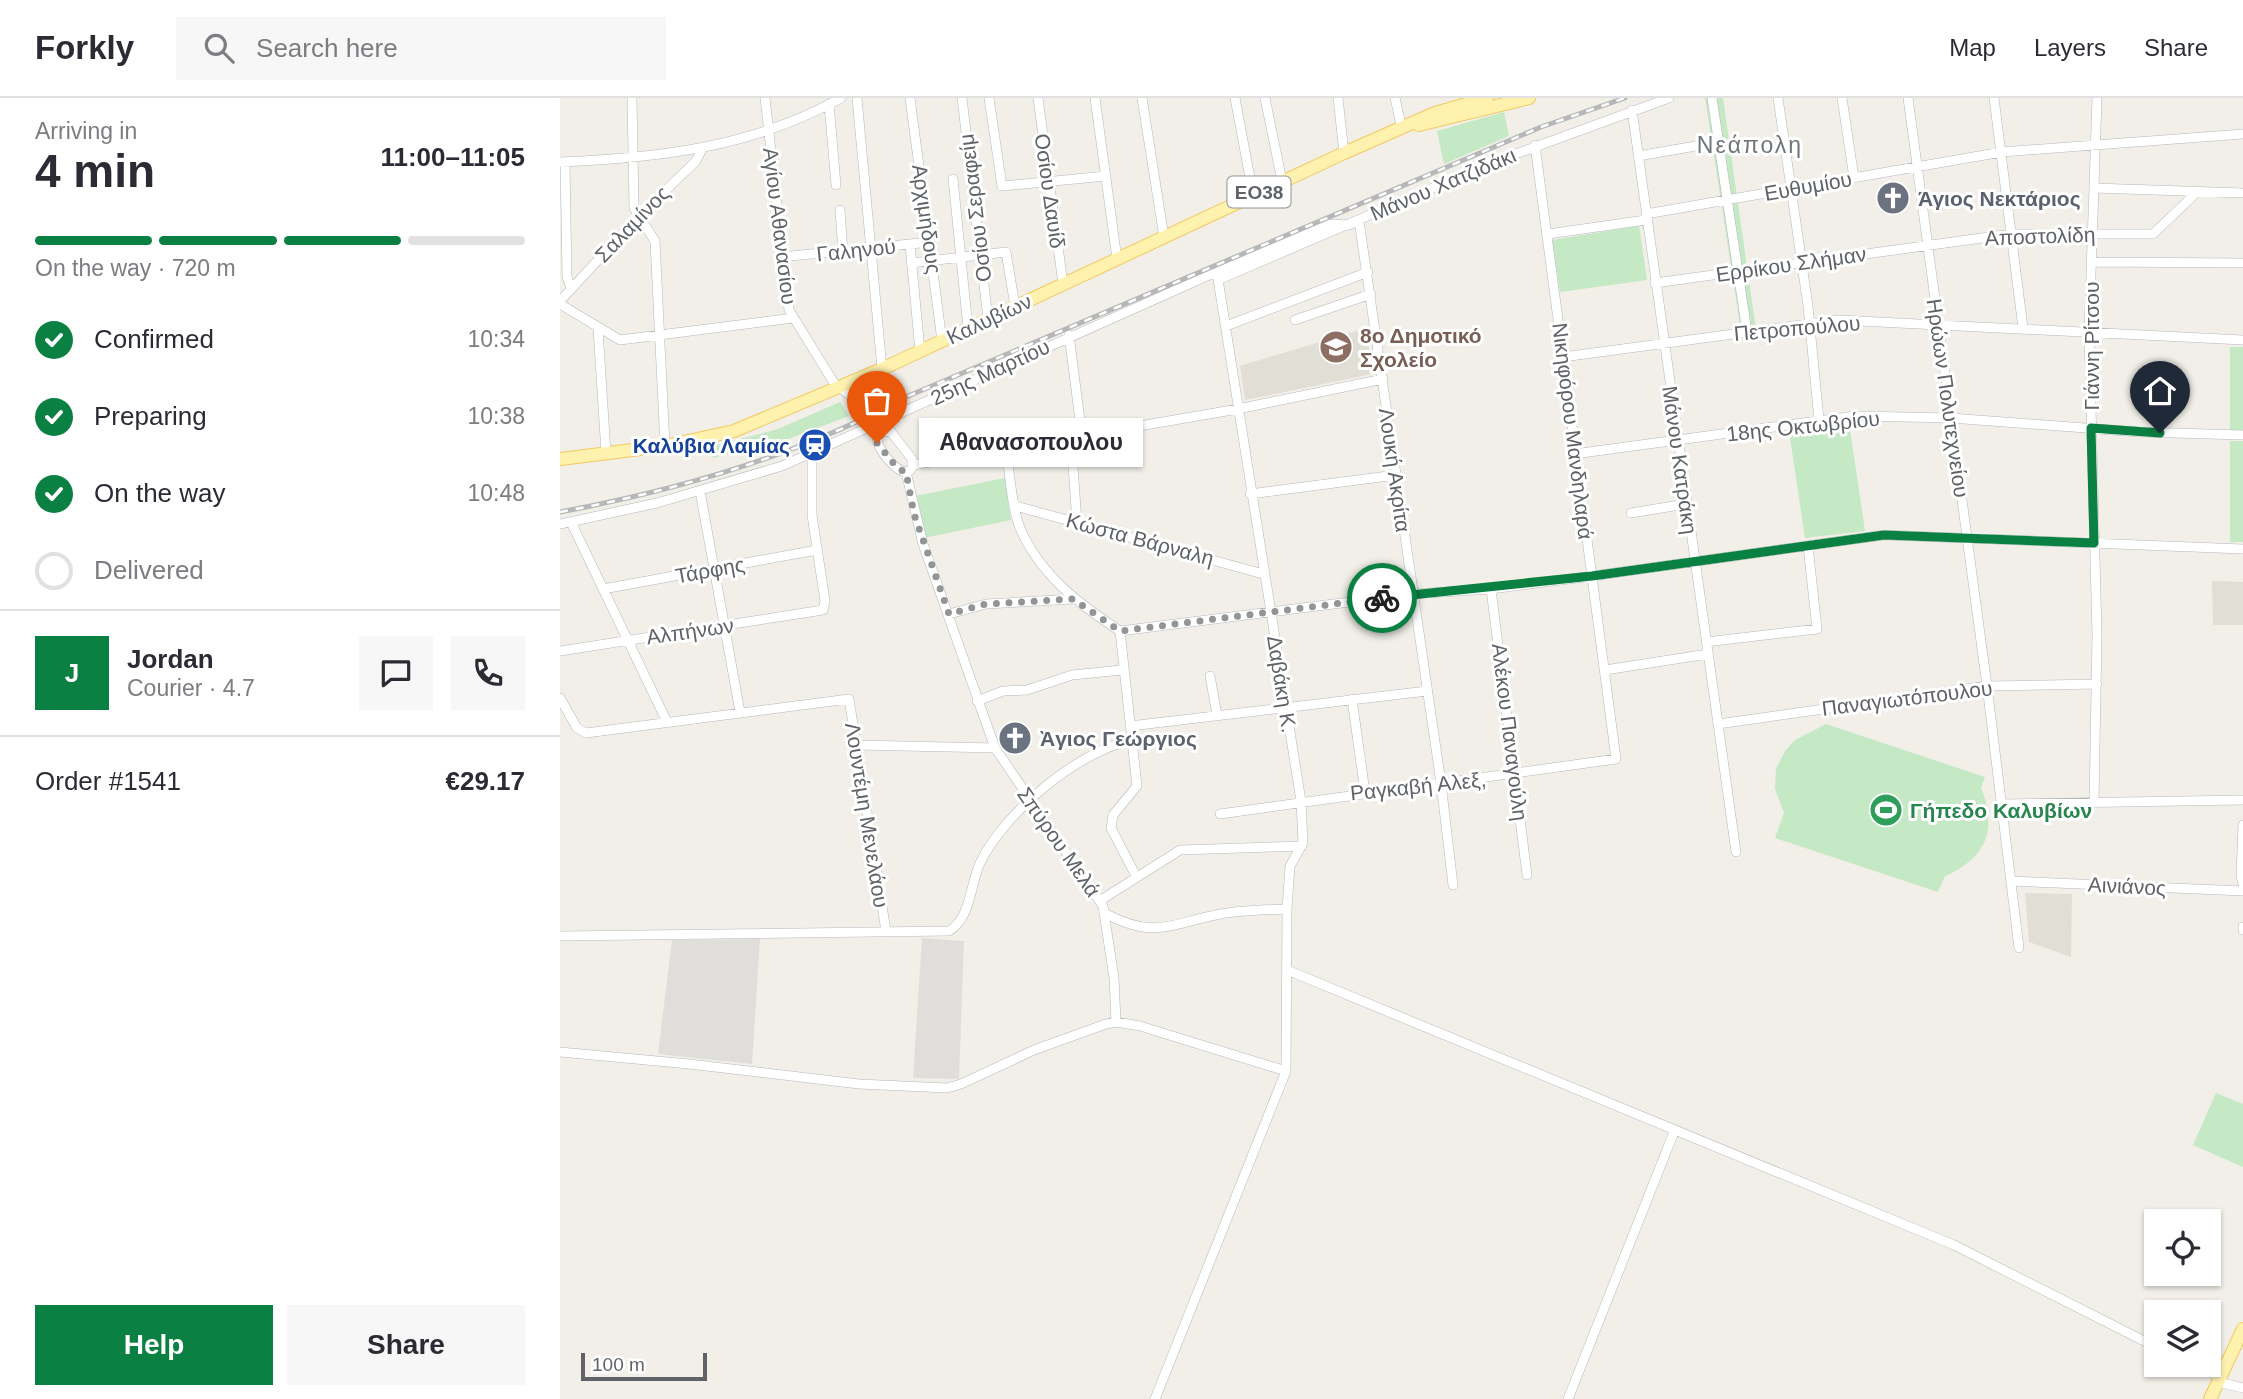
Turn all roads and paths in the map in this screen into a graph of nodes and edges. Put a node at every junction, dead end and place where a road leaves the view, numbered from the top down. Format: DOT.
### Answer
graph roads {
  1 [pos="632,98"];
  2 [pos="765,98"];
  3 [pos="841,98"];
  4 [pos="857,98"];
  5 [pos="910,98"];
  6 [pos="962,98"];
  7 [pos="989,98"];
  8 [pos="1038,98"];
  9 [pos="1095,98"];
  10 [pos="1142,98"];
  11 [pos="1235,98"];
  12 [pos="1265,98"];
  13 [pos="1338,98"];
  14 [pos="1395,98"];
  15 [pos="1487,98"];
  16 [pos="1530,98"];
  17 [pos="1669,98"];
  18 [pos="1712,98"];
  19 [pos="1778,98"];
  20 [pos="1842,98"];
  21 [pos="1908,98"];
  22 [pos="1993,98"];
  23 [pos="2097,98"];
  24 [pos="1471,100"];
  25 [pos="830,104"];
  26 [pos="1632,110"];
  27 [pos="1402,129"];
  28 [pos="768,132"];
  29 [pos="2243,134"];
  30 [pos="1719,142"];
  31 [pos="2095,144"];
  32 [pos="1535,145"];
  33 [pos="703,147"];
  34 [pos="2002,152"];
  35 [pos="1344,153"];
  36 [pos="1638,156"];
  37 [pos="633,159"];
  38 [pos="562,162"];
  39 [pos="1916,166"];
  40 [pos="1106,176"];
  41 [pos="1854,178"];
  42 [pos="953,179"];
  43 [pos="1282,181"];
  44 [pos="1049,183"];
  45 [pos="836,185"];
  46 [pos="2094,188"];
  47 [pos="1791,189"];
  48 [pos="2243,193"];
  49 [pos="1253,194"];
  50 [pos="2195,194"];
  51 [pos="1728,200"];
  52 [pos="839,210"];
  53 [pos="638,217"];
  54 [pos="1646,217"];
  55 [pos="1354,223"];
  56 [pos="2011,233"];
  57 [pos="1548,234"];
  58 [pos="2092,234"];
  59 [pos="1164,237"];
  60 [pos="930,242"];
  61 [pos="1926,244"];
  62 [pos="910,245"];
  63 [pos="871,250"];
  64 [pos="843,253"];
  65 [pos="980,256"];
  66 [pos="781,257"];
  67 [pos="961,258"];
  68 [pos="1117,259"];
  69 [pos="933,262"];
  70 [pos="1802,262"];
  71 [pos="2091,262"];
  72 [pos="911,263"];
  73 [pos="2243,263"];
  74 [pos="1739,271"];
  75 [pos="1368,272"];
  76 [pos="1219,276"];
  77 [pos="1655,283"];
  78 [pos="1063,284"];
  79 [pos="571,288"];
  80 [pos="1371,294"];
  81 [pos="1015,306"];
  82 [pos="561,307"];
  83 [pos="793,318"];
  84 [pos="988,319"];
  85 [pos="1295,320"];
  86 [pos="1809,324"];
  87 [pos="1938,324"];
  88 [pos="1226,326"];
  89 [pos="968,328"];
  90 [pos="2022,328"];
  91 [pos="598,329"];
  92 [pos="1747,332"];
  93 [pos="2089,333"];
  94 [pos="660,335"];
  95 [pos="1069,335"];
  96 [pos="2243,340"];
  97 [pos="942,341"];
  98 [pos="1663,342"];
  99 [pos="920,351"];
  100 [pos="1563,357"];
  101 [pos="882,369"];
  102 [pos="1383,379"];
  103 [pos="840,388"];
  104 [pos="1238,409"];
  105 [pos="1951,418"];
  106 [pos="1819,421"];
  107 [pos="2091,428"];
  108 [pos="877,429"];
  109 [pos="2243,435"];
  110 [pos="1082,436"];
  111 [pos="1071,438"];
  112 [pos="1676,440"];
  113 [pos="665,446"];
  114 [pos="1006,449"];
  115 [pos="606,453"];
  116 [pos="812,453"];
  117 [pos="1574,454"];
  118 [pos="560,459"];
  119 [pos="913,465"];
  120 [pos="906,472"];
  121 [pos="1396,475"];
  122 [pos="700,491"];
  123 [pos="1250,494"];
  124 [pos="1686,504"];
  125 [pos="1016,506"];
  126 [pos="1631,513"];
  127 [pos="571,522"];
  128 [pos="1077,523"];
  129 [pos="560,524"];
  130 [pos="1966,538"];
  131 [pos="2094,543"];
  132 [pos="1808,546"];
  133 [pos="817,550"];
  134 [pos="2243,550"];
  135 [pos="1694,563"];
  136 [pos="715,568"];
  137 [pos="1263,574"];
  138 [pos="1592,576"];
  139 [pos="603,589"];
  140 [pos="1491,589"];
  141 [pos="1413,594"];
  142 [pos="1073,599"];
  143 [pos="1270,611"];
  144 [pos="949,614"];
  145 [pos="726,626"];
  146 [pos="1120,631"];
  147 [pos="627,641"];
  148 [pos="1706,642"];
  149 [pos="560,651"];
  150 [pos="1708,654"];
  151 [pos="1122,670"];
  152 [pos="1605,670"];
  153 [pos="1210,676"];
  154 [pos="2097,684"];
  155 [pos="1987,686"];
  156 [pos="1427,691"];
  157 [pos="560,698"];
  158 [pos="1352,699"];
  159 [pos="977,701"];
  160 [pos="1286,706"];
  161 [pos="740,712"];
  162 [pos="1217,715"];
  163 [pos="667,722"];
  164 [pos="1718,724"];
  165 [pos="1130,726"];
  166 [pos="1132,740"];
  167 [pos="857,745"];
  168 [pos="995,748"];
  169 [pos="1616,759"];
  170 [pos="1516,775"];
  171 [pos="1441,783"];
  172 [pos="1365,792"];
  173 [pos="2243,800"];
  174 [pos="1031,801"];
  175 [pos="1301,801"];
  176 [pos="2094,803"];
  177 [pos="2002,804"];
  178 [pos="1220,814"];
  179 [pos="2243,825"];
  180 [pos="1302,846"];
  181 [pos="1736,852"];
  182 [pos="1527,875"];
  183 [pos="1136,876"];
  184 [pos="2011,881"];
  185 [pos="2243,884"];
  186 [pos="1452,885"];
  187 [pos="2243,891"];
  188 [pos="1101,900"];
  189 [pos="1287,909"];
  190 [pos="1106,914"];
  191 [pos="886,930"];
  192 [pos="560,936"];
  193 [pos="2019,948"];
  194 [pos="1287,970"];
  195 [pos="1116,1021"];
  196 [pos="560,1052"];
  197 [pos="1286,1071"];
  198 [pos="1674,1132"];
  199 [pos="2243,1329"];
  200 [pos="2144,1341"];
  201 [pos="2216,1377"];
  202 [pos="2219,1379"];
  203 [pos="2243,1388"];
  204 [pos="1155,1399"];
  205 [pos="1568,1399"];
  206 [pos="2210,1399"];
  1 -- 37 [label="street"];
  2 -- 28 [label="street, Αγίου Αθανασίου"];
  3 -- 25 [label="street"];
  4 -- 63 [label="street"];
  5 -- 60 [label="street, Αρχιμήδους"];
  6 -- 65 [label="street, Οσίου Σεραφείμ"];
  7 -- 44 [label="street"];
  8 -- 44 [label="street, Οσίου Δαυίδ"];
  9 -- 40 [label="street"];
  10 -- 59 [label="street"];
  11 -- 49 [label="street"];
  12 -- 43 [label="street"];
  13 -- 35 [label="street"];
  14 -- 27 [label="street"];
  15 -- 24 [label="main road, Καλυβίων / ΕΟ38"];
  16 -- 27 [label="main road, Καλυβίων / ΕΟ38"];
  17 -- 26 [label="street, Μάνου Χατζιδάκι"];
  18 -- 30 [label="street"];
  19 -- 47 [label="street"];
  20 -- 41 [label="street"];
  21 -- 39 [label="street, Ηρώων Πολυτεχνείου"];
  22 -- 34 [label="street"];
  23 -- 31 [label="street, Γιάννη Ρίτσου"];
  24 -- 27 [label="main road, Καλυβίων / ΕΟ38"];
  25 -- 28 [label="street"];
  25 -- 45 [label="street"];
  26 -- 32 [label="street, Μάνου Χατζιδάκι"];
  26 -- 36 [label="street, Μάνου Κατράκη"];
  27 -- 35 [label="main road, Καλυβίων / ΕΟ38"];
  28 -- 33 [label="street"];
  28 -- 66 [label="street, Αγίου Αθανασίου"];
  29 -- 31 [label="street, Ευθυμίου"];
  30 -- 36 [label="street"];
  30 -- 51 [label="street"];
  31 -- 34 [label="street, Ευθυμίου"];
  31 -- 46 [label="street, Γιάννη Ρίτσου"];
  32 -- 55 [label="street, Μάνου Χατζιδάκι"];
  32 -- 57 [label="street, Νικηφόρου Μανδηλαρά"];
  33 -- 37 [label="street"];
  33 -- 53 [label="street, Σαλαμίνος"];
  34 -- 39 [label="street, Ευθυμίου"];
  34 -- 56 [label="street"];
  35 -- 43 [label="main road, Καλυβίων / ΕΟ38"];
  36 -- 54 [label="street, Μάνου Κατράκη"];
  37 -- 38 [label="street"];
  37 -- 53 [label="street"];
  38 -- 79 [label="street"];
  39 -- 41 [label="street, Ευθυμίου"];
  39 -- 61 [label="street, Ηρώων Πολυτεχνείου"];
  40 -- 44 [label="street"];
  40 -- 68 [label="street"];
  41 -- 47 [label="street, Ευθυμίου"];
  42 -- 67 [label="street"];
  43 -- 49 [label="main road, Καλυβίων / ΕΟ38"];
  44 -- 78 [label="street, Οσίου Δαυίδ"];
  46 -- 50 [label="street"];
  46 -- 58 [label="street, Γιάννη Ρίτσου"];
  47 -- 51 [label="street, Ευθυμίου"];
  47 -- 70 [label="street"];
  48 -- 50 [label="street"];
  49 -- 59 [label="main road, Καλυβίων / ΕΟ38"];
  50 -- 58 [label="street, Αποστολίδη"];
  51 -- 54 [label="street, Ευθυμίου"];
  51 -- 74 [label="street"];
  52 -- 64 [label="street"];
  53 -- 79 [label="street, Σαλαμίνος"];
  53 -- 94 [label="street"];
  54 -- 57 [label="street, Ευθυμίου"];
  54 -- 77 [label="street, Μάνου Κατράκη"];
  55 -- 75 [label="street, Λουκή Ακρίτα"];
  55 -- 76 [label="street, Μάνου Χατζιδάκι"];
  56 -- 58 [label="street, Αποστολίδη"];
  56 -- 61 [label="street, Αποστολίδη"];
  56 -- 90 [label="street"];
  57 -- 100 [label="street, Νικηφόρου Μανδηλαρά"];
  58 -- 71 [label="street, Γιάννη Ρίτσου"];
  59 -- 68 [label="main road, Καλυβίων / ΕΟ38"];
  60 -- 62 [label="street, Γαληνού"];
  60 -- 69 [label="street, Αρχιμήδους"];
  61 -- 70 [label="street, Ερρίκου Σλήμαν"];
  61 -- 87 [label="street, Ηρώων Πολυτεχνείου"];
  62 -- 63 [label="street, Γαληνού"];
  62 -- 72 [label="street"];
  63 -- 64 [label="street, Γαληνού"];
  63 -- 101 [label="street"];
  64 -- 66 [label="street, Γαληνού"];
  65 -- 67 [label="street, Γαληνού"];
  65 -- 81 [label="street, Γαληνού"];
  65 -- 84 [label="street, Οσίου Σεραφείμ"];
  66 -- 83 [label="street, Αγίου Αθανασίου"];
  67 -- 69 [label="street, Γαληνού"];
  67 -- 89 [label="street"];
  68 -- 78 [label="main road, Καλυβίων / ΕΟ38"];
  69 -- 72 [label="street, Γαληνού"];
  69 -- 97 [label="street, Αρχιμήδους"];
  70 -- 74 [label="street, Ερρίκου Σλήμαν"];
  70 -- 86 [label="street"];
  71 -- 73 [label="street"];
  71 -- 93 [label="street, Γιάννη Ρίτσου"];
  72 -- 99 [label="street"];
  74 -- 77 [label="street, Ερρίκου Σλήμαν"];
  74 -- 92 [label="street"];
  75 -- 80 [label="street, Λουκή Ακρίτα"];
  75 -- 88 [label="street"];
  76 -- 88 [label="street, Δαβάκη Κ."];
  76 -- 95 [label="street, 25ης Μαρτίου"];
  77 -- 98 [label="street, Μάνου Κατράκη"];
  78 -- 81 [label="main road, Καλυβίων / ΕΟ38"];
  79 -- 82 [label="street, Σαλαμίνος"];
  80 -- 85 [label="street"];
  80 -- 102 [label="street, Λουκή Ακρίτα"];
  81 -- 84 [label="main road, Καλυβίων / ΕΟ38"];
  82 -- 91 [label="street"];
  83 -- 94 [label="street"];
  83 -- 103 [label="street, Αγίου Αθανασίου"];
  84 -- 89 [label="main road, Καλυβίων / ΕΟ38"];
  86 -- 87 [label="street, Πετροπούλου"];
  86 -- 92 [label="street, Πετροπούλου"];
  86 -- 106 [label="street"];
  87 -- 90 [label="street, Πετροπούλου"];
  87 -- 105 [label="street, Ηρώων Πολυτεχνείου"];
  88 -- 104 [label="street, Δαβάκη Κ."];
  89 -- 97 [label="main road, Καλυβίων / ΕΟ38"];
  90 -- 93 [label="street, Πετροπούλου"];
  91 -- 94 [label="street"];
  91 -- 115 [label="street"];
  92 -- 98 [label="street, Πετροπούλου"];
  93 -- 96 [label="street, Πετροπούλου"];
  93 -- 107 [label="street, Γιάννη Ρίτσου"];
  94 -- 113 [label="street"];
  95 -- 108 [label="street, 25ης Μαρτίου"];
  95 -- 110 [label="street"];
  97 -- 99 [label="main road, Καλυβίων / ΕΟ38"];
  98 -- 100 [label="street, Πετροπούλου"];
  98 -- 112 [label="street, Μάνου Κατράκη"];
  99 -- 101 [label="main road, Καλυβίων / ΕΟ38"];
  100 -- 117 [label="street, Νικηφόρου Μανδηλαρά"];
  101 -- 103 [label="main road, Καλυβίων / ΕΟ38"];
  102 -- 104 [label="street"];
  102 -- 121 [label="street, Λουκή Ακρίτα"];
  103 -- 108 [label="street, Αγίου Αθανασίου"];
  103 -- 113 [label="main road, Καλυβίων / ΕΟ38"];
  104 -- 110 [label="street"];
  104 -- 123 [label="street, Δαβάκη Κ."];
  105 -- 106 [label="street, 18ης Οκτωβρίου"];
  105 -- 107 [label="street, 18ης Οκτωβρίου"];
  105 -- 130 [label="street, Ηρώων Πολυτεχνείου"];
  106 -- 112 [label="street, 18ης Οκτωβρίου"];
  107 -- 109 [label="street, 18ης Οκτωβρίου"];
  107 -- 131 [label="street, Γιάννη Ρίτσου"];
  108 -- 116 [label="street, 25ης Μαρτίου"];
  108 -- 119 [label="street"];
  108 -- 120 [label="street"];
  110 -- 111 [label="street"];
  111 -- 114 [label="street"];
  111 -- 128 [label="street"];
  112 -- 117 [label="street, 18ης Οκτωβρίου"];
  112 -- 124 [label="street, Μάνου Κατράκη"];
  113 -- 115 [label="main road, Καλυβίων / ΕΟ38"];
  114 -- 119 [label="street"];
  114 -- 125 [label="street"];
  115 -- 118 [label="main road, Καλυβίων / ΕΟ38"];
  116 -- 122 [label="street, 25ης Μαρτίου"];
  116 -- 133 [label="street"];
  117 -- 138 [label="street, Νικηφόρου Μανδηλαρά"];
  119 -- 120 [label="street"];
  120 -- 144 [label="street, Σπύρου Μελά"];
  121 -- 123 [label="street"];
  121 -- 141 [label="street, Λουκή Ακρίτα"];
  122 -- 127 [label="street, 25ης Μαρτίου"];
  122 -- 136 [label="street"];
  123 -- 137 [label="street, Δαβάκη Κ."];
  124 -- 126 [label="street"];
  124 -- 135 [label="street, Μάνου Κατράκη"];
  125 -- 128 [label="street, Κώστα Βάρναλη"];
  125 -- 142 [label="street"];
  127 -- 129 [label="street, 25ης Μαρτίου"];
  127 -- 139 [label="street"];
  128 -- 137 [label="street, Κώστα Βάρναλη"];
  130 -- 131 [label="street"];
  130 -- 132 [label="street"];
  130 -- 155 [label="street, Ηρώων Πολυτεχνείου"];
  131 -- 134 [label="street"];
  131 -- 154 [label="street, Γιάννη Ρίτσου"];
  132 -- 135 [label="street"];
  132 -- 148 [label="street"];
  133 -- 136 [label="street, Τάρφης"];
  133 -- 145 [label="street, Αλπήνων"];
  135 -- 138 [label="street"];
  135 -- 148 [label="street, Μάνου Κατράκη"];
  136 -- 139 [label="street, Τάρφης"];
  136 -- 145 [label="street"];
  137 -- 143 [label="street, Δαβάκη Κ."];
  138 -- 140 [label="street"];
  138 -- 152 [label="street, Νικηφόρου Μανδηλαρά"];
  139 -- 147 [label="street"];
  140 -- 141 [label="street"];
  140 -- 170 [label="street, Αλέκου Παναγούλη"];
  141 -- 143 [label="street"];
  141 -- 156 [label="street, Λουκή Ακρίτα"];
  142 -- 144 [label="street"];
  142 -- 146 [label="street"];
  143 -- 146 [label="street"];
  143 -- 160 [label="street, Δαβάκη Κ."];
  144 -- 159 [label="street, Σπύρου Μελά"];
  145 -- 147 [label="street, Αλπήνων"];
  145 -- 161 [label="street"];
  146 -- 151 [label="street"];
  147 -- 149 [label="street, Αλπήνων"];
  147 -- 163 [label="street"];
  148 -- 150 [label="street, Μάνου Κατράκη"];
  150 -- 152 [label="street"];
  150 -- 164 [label="street, Μάνου Κατράκη"];
  151 -- 159 [label="street"];
  151 -- 165 [label="street"];
  152 -- 169 [label="street, Νικηφόρου Μανδηλαρά"];
  153 -- 162 [label="street"];
  154 -- 155 [label="street, Παναγιωτόπουλου"];
  154 -- 176 [label="street, Γιάννη Ρίτσου"];
  155 -- 164 [label="street, Παναγιωτόπουλου"];
  155 -- 177 [label="street, Ηρώων Πολυτεχνείου"];
  156 -- 158 [label="street"];
  156 -- 171 [label="street, Λουκή Ακρίτα"];
  157 -- 163 [label="street"];
  158 -- 160 [label="street"];
  158 -- 172 [label="street"];
  159 -- 168 [label="street, Σπύρου Μελά"];
  160 -- 162 [label="street"];
  160 -- 175 [label="street, Δαβάκη Κ."];
  161 -- 163 [label="street"];
  161 -- 167 [label="street, Λουντέμη Μενελάου"];
  162 -- 165 [label="street"];
  164 -- 181 [label="street, Μάνου Κατράκη"];
  165 -- 166 [label="street"];
  166 -- 174 [label="street"];
  166 -- 183 [label="street"];
  167 -- 168 [label="street"];
  167 -- 191 [label="street, Λουντέμη Μενελάου"];
  168 -- 174 [label="street, Σπύρου Μελά"];
  169 -- 170 [label="street, Ραγκαβή Αλεξ,"];
  170 -- 171 [label="street, Ραγκαβή Αλεξ,"];
  170 -- 182 [label="street, Αλέκου Παναγούλη"];
  171 -- 172 [label="street, Ραγκαβή Αλεξ,"];
  171 -- 186 [label="street, Λουκή Ακρίτα"];
  172 -- 175 [label="street, Ραγκαβή Αλεξ,"];
  173 -- 176 [label="street"];
  174 -- 188 [label="street, Σπύρου Μελά"];
  174 -- 191 [label="street"];
  175 -- 178 [label="street, Ραγκαβή Αλεξ,"];
  175 -- 180 [label="street, Δαβάκη Κ."];
  176 -- 177 [label="street"];
  177 -- 184 [label="street, Ηρώων Πολυτεχνείου"];
  179 -- 185 [label="street"];
  180 -- 183 [label="street"];
  180 -- 189 [label="street, Δαβάκη Κ."];
  183 -- 188 [label="street"];
  184 -- 187 [label="street, Αινιάνος"];
  184 -- 193 [label="street, Ηρώων Πολυτεχνείου"];
  188 -- 190 [label="street, Σπύρου Μελά"];
  189 -- 190 [label="street"];
  189 -- 194 [label="street, Δαβάκη Κ."];
  190 -- 195 [label="street, Σπύρου Μελά"];
  191 -- 192 [label="street"];
  194 -- 197 [label="street, Δαβάκη Κ."];
  194 -- 198 [label="street"];
  195 -- 196 [label="street"];
  195 -- 197 [label="street"];
  197 -- 204 [label="street"];
  198 -- 200 [label="street"];
  198 -- 205 [label="street"];
  199 -- 202 [label="main road"];
  201 -- 202 [label="street"];
  202 -- 203 [label="street"];
  202 -- 206 [label="main road"];
}
